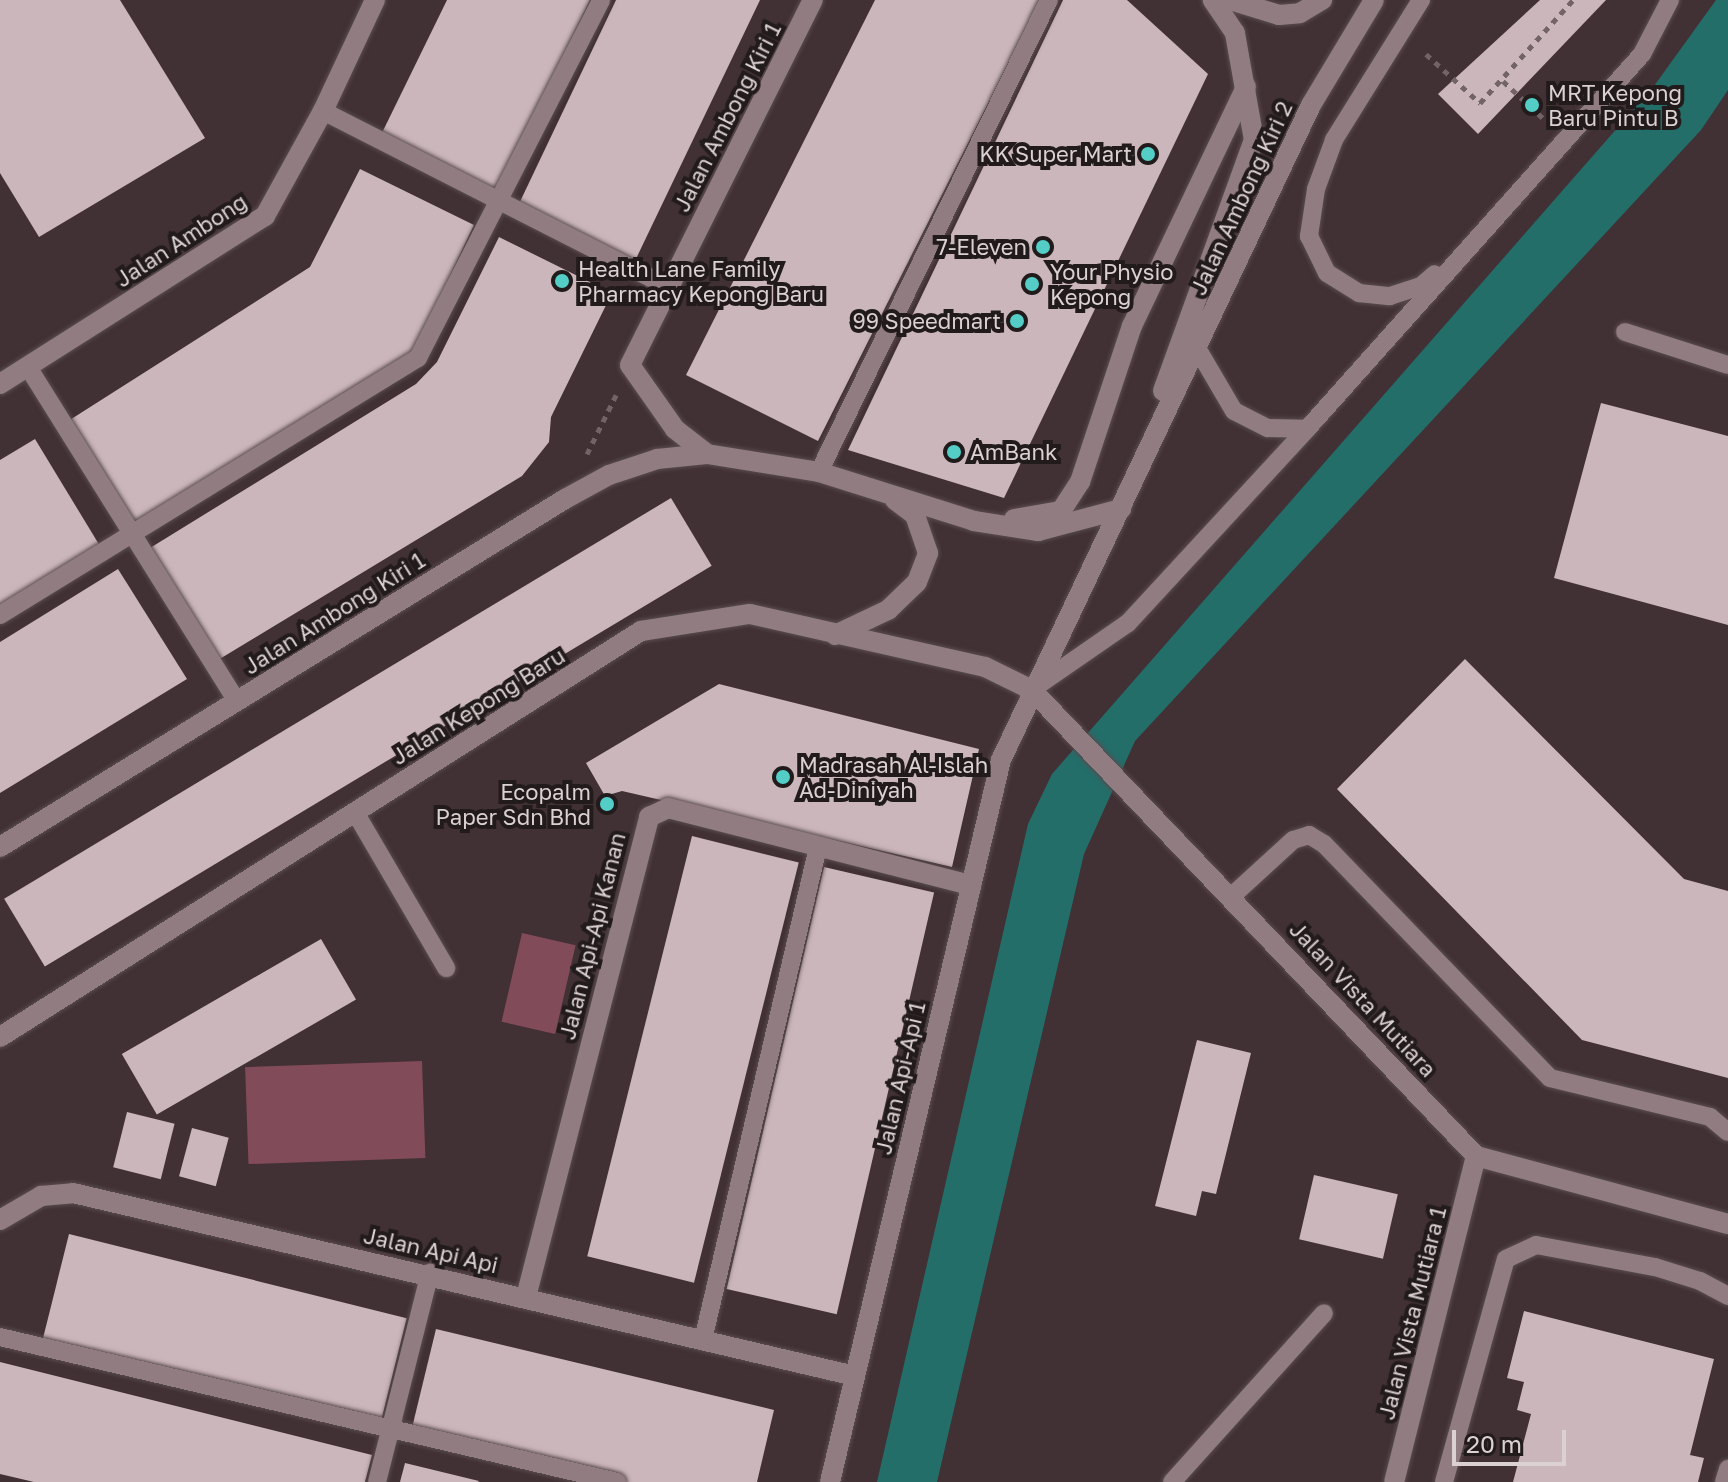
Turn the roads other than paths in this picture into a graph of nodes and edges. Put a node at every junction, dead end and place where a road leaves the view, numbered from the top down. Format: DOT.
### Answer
graph roads {
  1 [pos="375,0"];
  2 [pos="601,0"];
  3 [pos="813,0"];
  4 [pos="1049,0"];
  5 [pos="1213,0"];
  6 [pos="1230,0"];
  7 [pos="1322,0"];
  8 [pos="1374,0"];
  9 [pos="1421,0"];
  10 [pos="1670,0"];
  11 [pos="1246,87"];
  12 [pos="323,111"];
  13 [pos="501,201"];
  14 [pos="1467,249"];
  15 [pos="668,287"];
  16 [pos="1625,332"];
  17 [pos="1197,348"];
  18 [pos="1728,365"];
  19 [pos="28,367"];
  20 [pos="1,383"];
  21 [pos="1307,429"];
  22 [pos="707,454"];
  23 [pos="819,472"];
  24 [pos="882,491"];
  25 [pos="1121,509"];
  26 [pos="974,521"];
  27 [pos="133,534"];
  28 [pos="0,615"];
  29 [pos="835,635"];
  30 [pos="1032,690"];
  31 [pos="237,701"];
  32 [pos="355,812"];
  33 [pos="0,847"];
  34 [pos="818,847"];
  35 [pos="971,885"];
  36 [pos="1233,895"];
  37 [pos="446,968"];
  38 [pos="0,1037"];
  39 [pos="1728,1132"];
  40 [pos="1476,1156"];
  41 [pos="0,1220"];
  42 [pos="1728,1224"];
  43 [pos="430,1273"];
  44 [pos="1728,1296"];
  45 [pos="526,1297"];
  46 [pos="1324,1313"];
  47 [pos="0,1337"];
  48 [pos="703,1340"];
  49 [pos="855,1376"];
  50 [pos="390,1431"];
  51 [pos="1728,1469"];
  52 [pos="377,1482"];
  53 [pos="617,1482"];
  54 [pos="830,1482"];
  55 [pos="1172,1482"];
  56 [pos="1394,1482"];
  57 [pos="1444,1482"];
  58 [pos="1724,1482"];
  1 -- 12 [label="street, Jalan Ambong"];
  2 -- 13 [label="lane"];
  3 -- 15 [label="street, Jalan Ambong Kiri 1"];
  4 -- 23 [label="lane"];
  5 -- 11 [label="street, Jalan Ambong Kiri 2"];
  6 -- 7 [label="street"];
  8 -- 17 [label="street, Jalan Ambong Kiri 2"];
  9 -- 14 [label="lane"];
  10 -- 14 [label="lane"];
  11 -- 25 [label="street, Jalan Ambong Kiri 2"];
  11 -- 26 [label="street"];
  12 -- 13 [label="lane"];
  12 -- 19 [label="street, Jalan Ambong"];
  13 -- 15 [label="lane"];
  13 -- 27 [label="lane"];
  14 -- 21 [label="lane"];
  15 -- 22 [label="street, Jalan Ambong Kiri 1"];
  16 -- 18 [label="lane"];
  17 -- 21 [label="lane"];
  17 -- 25 [label="street, Jalan Ambong Kiri 2"];
  19 -- 20 [label="street, Jalan Ambong"];
  19 -- 27 [label="lane"];
  21 -- 30 [label="lane"];
  22 -- 23 [label="street, Jalan Ambong Kiri 1"];
  22 -- 31 [label="street, Jalan Ambong Kiri 1"];
  23 -- 24 [label="street, Jalan Ambong Kiri 1"];
  24 -- 26 [label="street, Jalan Ambong Kiri 1"];
  24 -- 29 [label="street"];
  25 -- 26 [label="street, Jalan Ambong Kiri 1"];
  25 -- 30 [label="street, Jalan Ambong Kiri 2"];
  27 -- 28 [label="lane"];
  27 -- 31 [label="lane"];
  29 -- 30 [label="street, Jalan Kepong Baru"];
  29 -- 32 [label="street, Jalan Kepong Baru"];
  30 -- 35 [label="street, Jalan Api-Api 1"];
  30 -- 36 [label="street, Jalan Vista Mutiara"];
  31 -- 33 [label="street, Jalan Ambong Kiri 1"];
  32 -- 37 [label="lane"];
  32 -- 38 [label="street, Jalan Kepong Baru"];
  34 -- 35 [label="street, Jalan Api-Api Kanan"];
  34 -- 45 [label="street, Jalan Api-Api Kanan"];
  34 -- 48 [label="lane"];
  35 -- 49 [label="street, Jalan Api-Api 1"];
  36 -- 39 [label="lane"];
  36 -- 40 [label="street, Jalan Vista Mutiara"];
  40 -- 42 [label="street"];
  40 -- 56 [label="street, Jalan Vista Mutiara 1"];
  41 -- 43 [label="street, Jalan Api Api"];
  43 -- 45 [label="street, Jalan Api Api"];
  43 -- 50 [label="lane"];
  44 -- 57 [label="lane"];
  45 -- 48 [label="street, Jalan Api Api"];
  46 -- 55 [label="lane"];
  47 -- 50 [label="lane"];
  48 -- 49 [label="street, Jalan Api Api"];
  49 -- 54 [label="street, Jalan Api-Api 1"];
  50 -- 52 [label="lane"];
  50 -- 53 [label="lane"];
  51 -- 58 [label="lane"];
}
